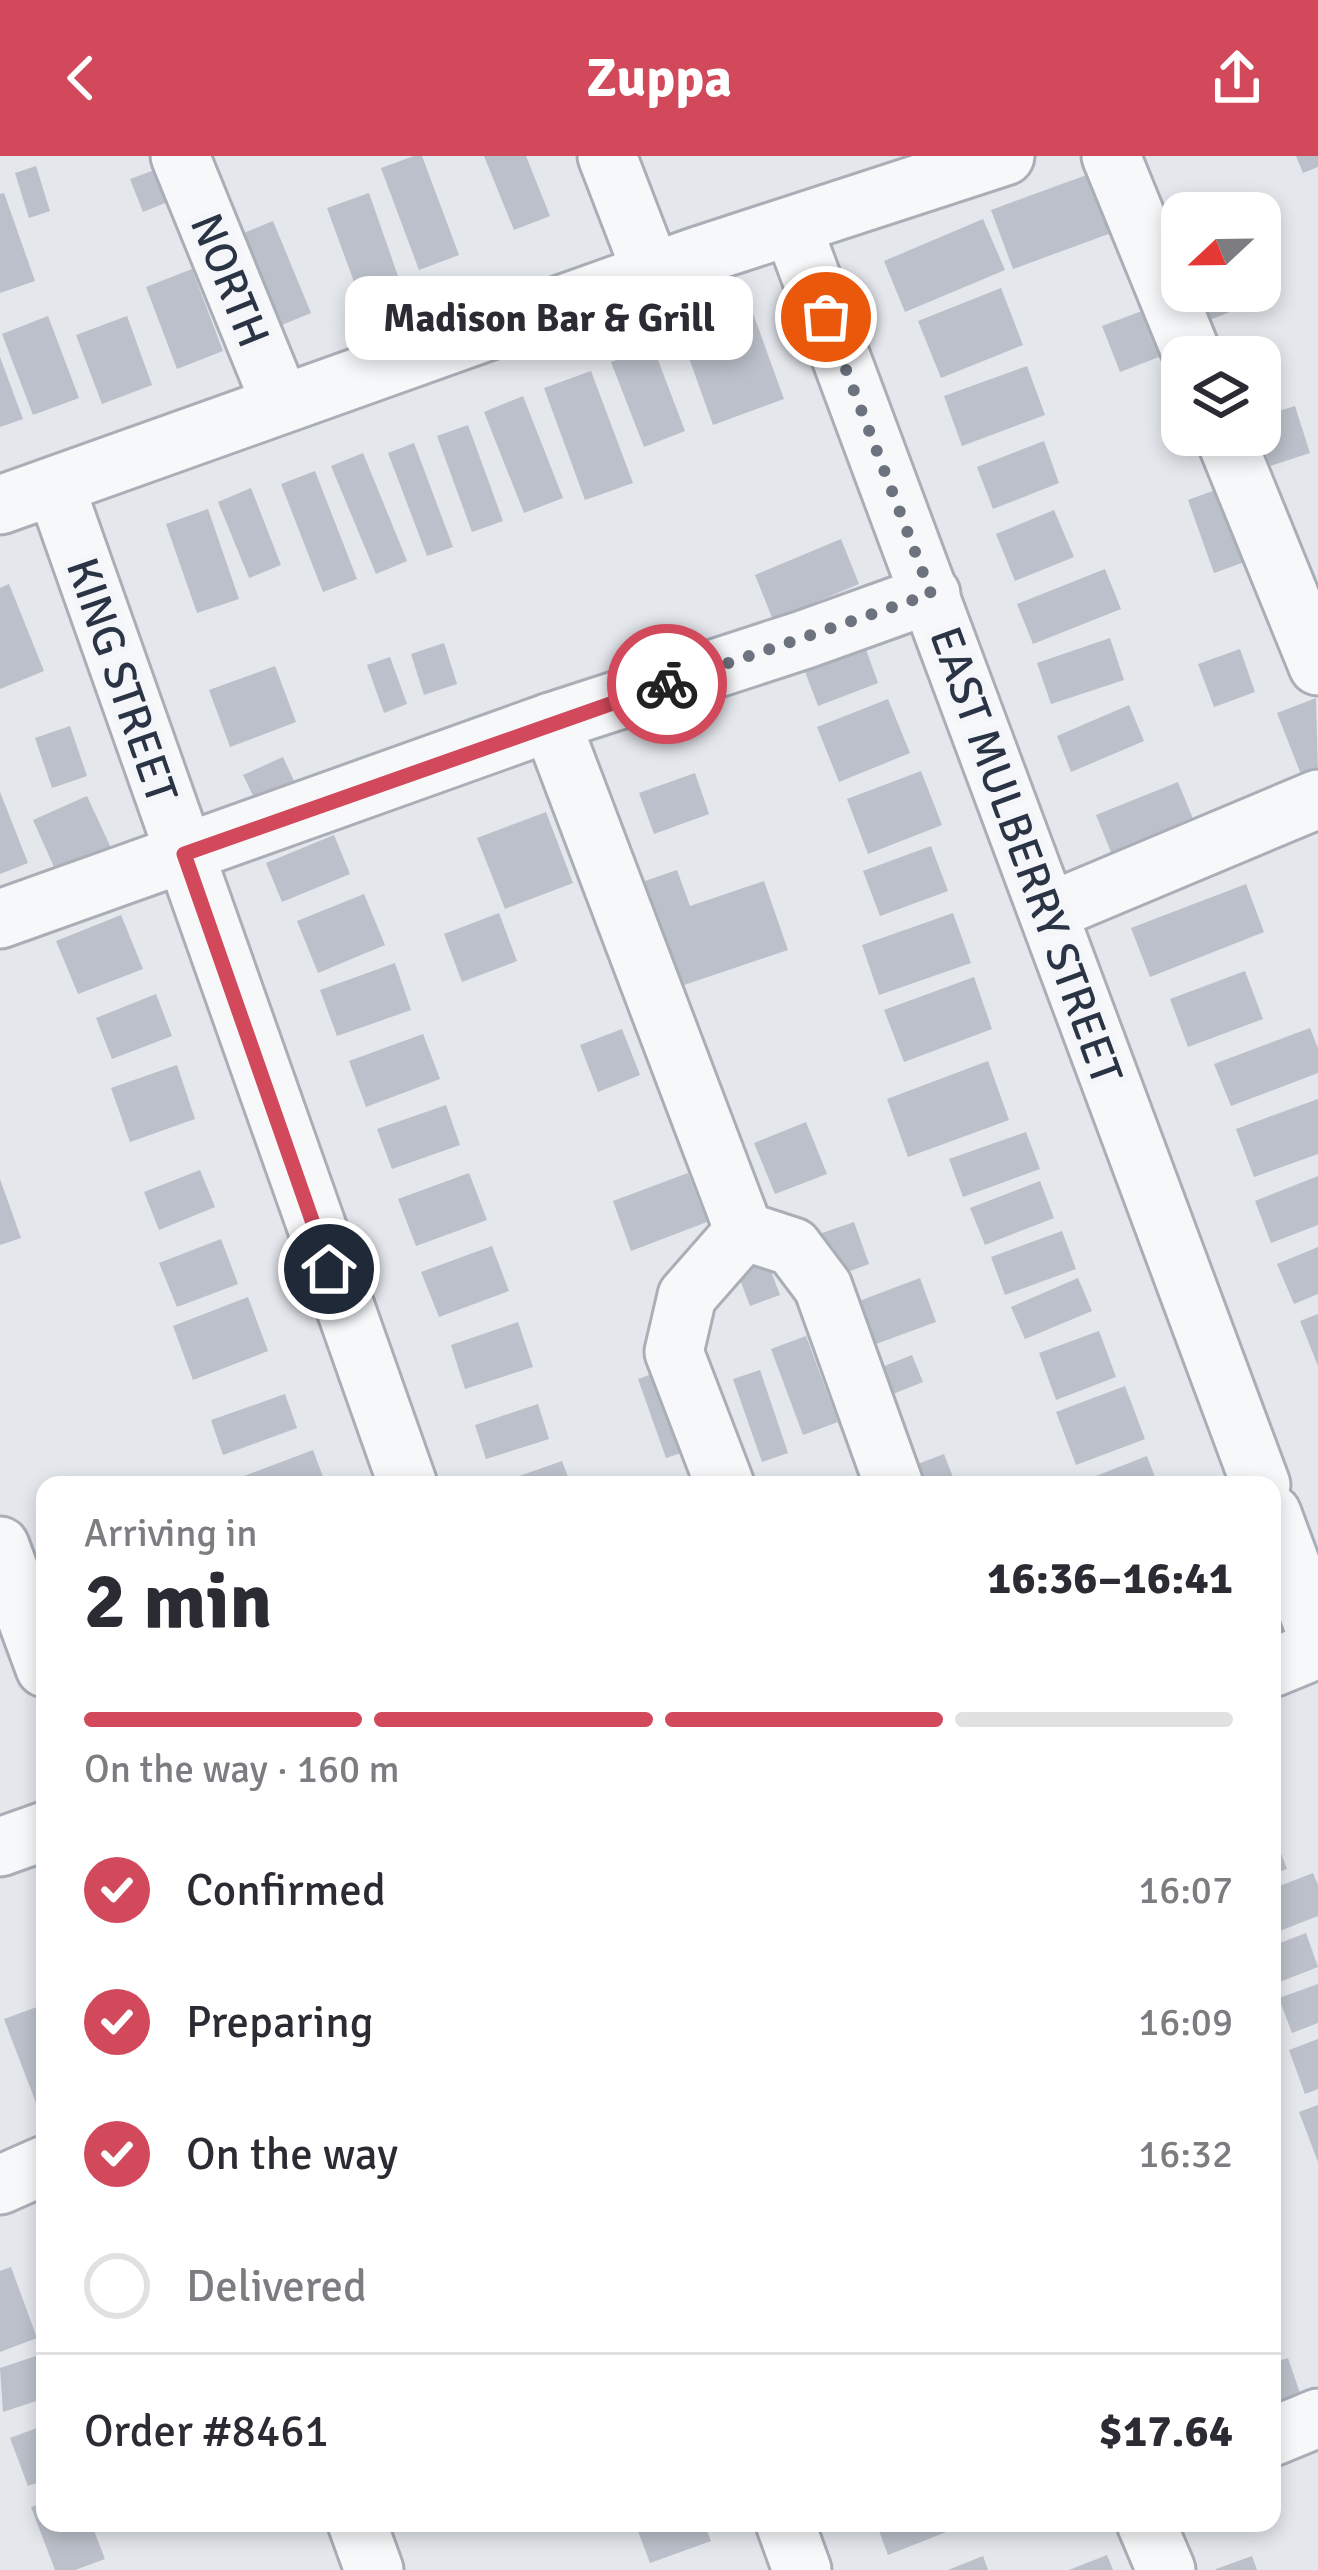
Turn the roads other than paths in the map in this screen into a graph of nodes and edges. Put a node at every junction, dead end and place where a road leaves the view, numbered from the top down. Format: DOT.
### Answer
graph roads {
  1 [pos="180,156"];
  2 [pos="607,156"];
  3 [pos="1004,156"];
  4 [pos="1112,156"];
  5 [pos="792,226"];
  6 [pos="652,273"];
  7 [pos="1185,336"];
  8 [pos="281,404"];
  9 [pos="1233,456"];
  10 [pos="55,486"];
  11 [pos="0,505"];
  12 [pos="931,594"];
  13 [pos="1318,666"];
  14 [pos="551,722"];
  15 [pos="1318,799"];
  16 [pos="184,854"];
  17 [pos="1048,912"];
  18 [pos="0,919"];
  19 [pos="743,1231"];
  20 [pos="405,1476"];
  21 [pos="722,1476"];
  22 [pos="891,1476"];
  23 [pos="1258,1476"];
  24 [pos="1281,1538"];
  25 [pos="0,1546"];
  26 [pos="1318,1638"];
  27 [pos="36,1644"];
  28 [pos="1318,1649"];
  29 [pos="1281,1664"];
  30 [pos="36,1834"];
  31 [pos="0,1847"];
  32 [pos="36,2169"];
  33 [pos="0,2185"];
  34 [pos="1318,2418"];
  35 [pos="1281,2433"];
  36 [pos="360,2532"];
  37 [pos="788,2532"];
  38 [pos="1150,2532"];
  39 [pos="374,2570"];
  40 [pos="802,2570"];
  41 [pos="1166,2570"];
  1 -- 8 [label="street, NORTH"];
  2 -- 6 [label="street"];
  3 -- 5 [label="street"];
  4 -- 7 [label="street"];
  5 -- 6 [label="street"];
  5 -- 12 [label="street, EAST MULBERRY STREET"];
  6 -- 8 [label="street"];
  8 -- 10 [label="street"];
  9 -- 13 [label="street"];
  10 -- 11 [label="street"];
  10 -- 16 [label="street, KING STREET"];
  12 -- 14 [label="street"];
  12 -- 17 [label="street, EAST MULBERRY STREET"];
  14 -- 16 [label="street"];
  14 -- 19 [label="street"];
  15 -- 17 [label="street"];
  16 -- 18 [label="street"];
  16 -- 20 [label="street, KING STREET"];
  17 -- 23 [label="street, EAST MULBERRY STREET"];
  19 -- 21 [label="street"];
  19 -- 22 [label="street"];
  24 -- 26 [label="street"];
  25 -- 27 [label="street"];
  28 -- 29 [label="street"];
  30 -- 31 [label="street"];
  32 -- 33 [label="street"];
  34 -- 35 [label="street"];
  36 -- 39 [label="street"];
  37 -- 40 [label="street"];
  38 -- 41 [label="street"];
}
